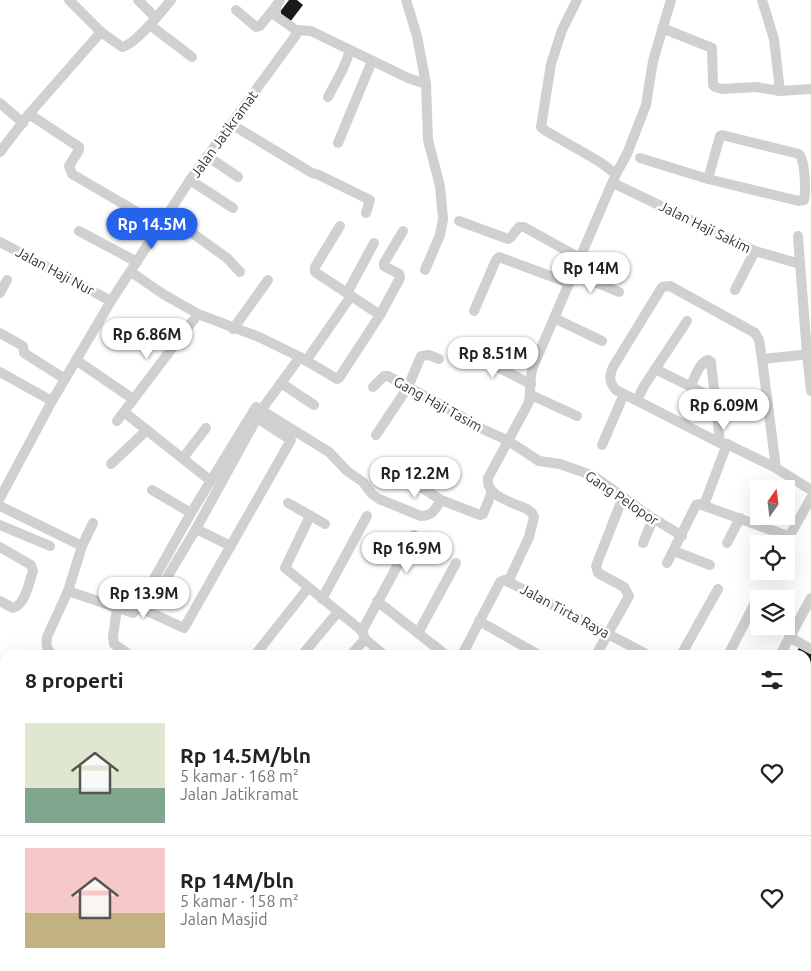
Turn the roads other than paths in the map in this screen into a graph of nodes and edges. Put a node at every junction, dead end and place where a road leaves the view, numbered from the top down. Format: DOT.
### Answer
graph roads {
  1 [pos="69,0"];
  2 [pos="138,0"];
  3 [pos="171,0"];
  4 [pos="406,0"];
  5 [pos="577,0"];
  6 [pos="671,0"];
  7 [pos="762,0"];
  8 [pos="278,3"];
  9 [pos="236,10"];
  10 [pos="153,21"];
  11 [pos="662,28"];
  12 [pos="296,30"];
  13 [pos="101,32"];
  14 [pos="350,51"];
  15 [pos="192,57"];
  16 [pos="372,60"];
  17 [pos="426,84"];
  18 [pos="811,89"];
  19 [pos="780,91"];
  20 [pos="328,98"];
  21 [pos="0,103"];
  22 [pos="26,118"];
  23 [pos="231,124"];
  24 [pos="338,142"];
  25 [pos="1,150"];
  26 [pos="207,156"];
  27 [pos="640,158"];
  28 [pos="807,159"];
  29 [pos="238,177"];
  30 [pos="614,179"];
  31 [pos="708,179"];
  32 [pos="190,180"];
  33 [pos="233,208"];
  34 [pos="120,209"];
  35 [pos="366,213"];
  36 [pos="167,215"];
  37 [pos="459,221"];
  38 [pos="340,226"];
  39 [pos="157,228"];
  40 [pos="78,231"];
  41 [pos="403,231"];
  42 [pos="798,236"];
  43 [pos="0,242"];
  44 [pos="374,243"];
  45 [pos="755,251"];
  46 [pos="580,258"];
  47 [pos="134,260"];
  48 [pos="800,264"];
  49 [pos="425,270"];
  50 [pos="131,272"];
  51 [pos="240,272"];
  52 [pos="573,273"];
  53 [pos="7,280"];
  54 [pos="268,280"];
  55 [pos="569,284"];
  56 [pos="735,290"];
  57 [pos="619,292"];
  58 [pos="0,293"];
  59 [pos="349,294"];
  60 [pos="111,301"];
  61 [pos="474,310"];
  62 [pos="198,314"];
  63 [pos="380,315"];
  64 [pos="554,318"];
  65 [pos="687,322"];
  66 [pos="233,329"];
  67 [pos="0,333"];
  68 [pos="602,341"];
  69 [pos="465,351"];
  70 [pos="809,354"];
  71 [pos="303,359"];
  72 [pos="439,359"];
  73 [pos="762,359"];
  74 [pos="76,360"];
  75 [pos="656,369"];
  76 [pos="0,372"];
  77 [pos="65,379"];
  78 [pos="281,383"];
  79 [pos="372,387"];
  80 [pos="408,387"];
  81 [pos="690,387"];
  82 [pos="531,389"];
  83 [pos="811,391"];
  84 [pos="624,394"];
  85 [pos="134,399"];
  86 [pos="716,399"];
  87 [pos="637,400"];
  88 [pos="52,401"];
  89 [pos="314,405"];
  90 [pos="124,412"];
  91 [pos="259,414"];
  92 [pos="577,416"];
  93 [pos="117,420"];
  94 [pos="206,428"];
  95 [pos="147,430"];
  96 [pos="376,435"];
  97 [pos="508,440"];
  98 [pos="723,443"];
  99 [pos="602,445"];
  100 [pos="182,458"];
  101 [pos="111,464"];
  102 [pos="776,468"];
  103 [pos="404,476"];
  104 [pos="211,481"];
  105 [pos="152,490"];
  106 [pos="811,490"];
  107 [pos="492,492"];
  108 [pos="623,497"];
  109 [pos="0,498"];
  110 [pos="811,498"];
  111 [pos="441,500"];
  112 [pos="288,503"];
  113 [pos="704,505"];
  114 [pos="0,506"];
  115 [pos="191,513"];
  116 [pos="310,516"];
  117 [pos="367,516"];
  118 [pos="653,518"];
  119 [pos="740,518"];
  120 [pos="93,522"];
  121 [pos="325,524"];
  122 [pos="0,525"];
  123 [pos="196,529"];
  124 [pos="414,535"];
  125 [pos="682,536"];
  126 [pos="643,543"];
  127 [pos="727,543"];
  128 [pos="50,546"];
  129 [pos="82,546"];
  130 [pos="231,546"];
  131 [pos="0,547"];
  132 [pos="674,551"];
  133 [pos="456,562"];
  134 [pos="667,563"];
  135 [pos="710,565"];
  136 [pos="508,582"];
  137 [pos="308,588"];
  138 [pos="718,589"];
  139 [pos="68,591"];
  140 [pos="811,598"];
  141 [pos="322,599"];
  142 [pos="0,601"];
  143 [pos="378,601"];
  144 [pos="117,608"];
  145 [pos="338,612"];
  146 [pos="750,613"];
  147 [pos="479,622"];
  148 [pos="418,633"];
  149 [pos="607,634"];
  150 [pos="364,635"];
  151 [pos="789,637"];
  152 [pos="811,649"];
  153 [pos="48,650"];
  154 [pos="123,650"];
  155 [pos="259,650"];
  156 [pos="306,650"];
  157 [pos="354,650"];
  158 [pos="379,650"];
  159 [pos="440,650"];
  160 [pos="465,650"];
  161 [pos="530,650"];
  162 [pos="599,650"];
  163 [pos="638,650"];
  164 [pos="684,650"];
  165 [pos="731,650"];
  166 [pos="782,650"];
  1 -- 13 [label="street"];
  2 -- 10 [label="street"];
  3 -- 10 [label="street"];
  4 -- 17 [label="street"];
  5 -- 30 [label="street, Jalan Haji Sakim"];
  6 -- 11 [label="street"];
  7 -- 19 [label="street"];
  8 -- 9 [label="street"];
  8 -- 12 [label="street"];
  10 -- 13 [label="street"];
  10 -- 15 [label="street"];
  11 -- 19 [label="street"];
  11 -- 30 [label="street"];
  12 -- 14 [label="street"];
  12 -- 23 [label="street, Jalan Jatikramat"];
  13 -- 22 [label="street"];
  14 -- 16 [label="street"];
  14 -- 20 [label="street"];
  16 -- 17 [label="street"];
  16 -- 24 [label="street"];
  17 -- 49 [label="street"];
  18 -- 19 [label="street"];
  21 -- 22 [label="street"];
  22 -- 25 [label="street"];
  22 -- 39 [label="street"];
  23 -- 26 [label="street, Jalan Jatikramat"];
  23 -- 35 [label="street"];
  26 -- 29 [label="street"];
  26 -- 32 [label="street, Jalan Jatikramat"];
  27 -- 31 [label="street"];
  28 -- 31 [label="street"];
  28 -- 31 [label="street"];
  30 -- 45 [label="street, Jalan Haji Sakim"];
  30 -- 46 [label="street"];
  32 -- 33 [label="street"];
  32 -- 36 [label="street, Jalan Jatikramat"];
  34 -- 39 [label="street"];
  36 -- 39 [label="street, Jalan Jatikramat"];
  36 -- 51 [label="street"];
  37 -- 46 [label="street"];
  38 -- 59 [label="street"];
  39 -- 47 [label="street, Jalan Jatikramat"];
  40 -- 47 [label="street"];
  41 -- 63 [label="street"];
  42 -- 48 [label="street"];
  43 -- 60 [label="street, Jalan Haji Nur"];
  44 -- 59 [label="street"];
  45 -- 48 [label="street, Jalan Haji Sakim"];
  45 -- 56 [label="street"];
  46 -- 52 [label="street"];
  47 -- 50 [label="street, Jalan Jatikramat"];
  48 -- 70 [label="street"];
  50 -- 60 [label="street, Jalan Jatikramat"];
  50 -- 62 [label="street"];
  52 -- 55 [label="street"];
  52 -- 57 [label="street"];
  53 -- 58 [label="street"];
  54 -- 66 [label="street"];
  55 -- 61 [label="street"];
  55 -- 64 [label="street"];
  59 -- 63 [label="street"];
  59 -- 71 [label="street"];
  60 -- 74 [label="street, Jalan Jatikramat"];
  62 -- 66 [label="street"];
  62 -- 85 [label="street"];
  63 -- 71 [label="street"];
  64 -- 68 [label="street"];
  64 -- 82 [label="street"];
  65 -- 75 [label="street"];
  66 -- 71 [label="street"];
  67 -- 77 [label="street"];
  69 -- 82 [label="street"];
  70 -- 73 [label="street"];
  70 -- 83 [label="street"];
  71 -- 78 [label="street"];
  72 -- 80 [label="street"];
  73 -- 84 [label="street"];
  73 -- 102 [label="street"];
  74 -- 77 [label="street, Jalan Jatikramat"];
  74 -- 85 [label="street"];
  75 -- 81 [label="street"];
  75 -- 87 [label="street"];
  76 -- 88 [label="street"];
  77 -- 88 [label="street, Jalan Jatikramat"];
  78 -- 89 [label="street"];
  78 -- 91 [label="street"];
  79 -- 80 [label="street, Gang Haji Tasim"];
  80 -- 96 [label="street"];
  80 -- 97 [label="street, Gang Haji Tasim"];
  81 -- 86 [label="street"];
  81 -- 86 [label="street"];
  82 -- 92 [label="street"];
  82 -- 97 [label="street"];
  84 -- 87 [label="street"];
  84 -- 99 [label="street"];
  85 -- 90 [label="street"];
  86 -- 98 [label="street"];
  87 -- 98 [label="street"];
  88 -- 109 [label="street, Jalan Jatikramat"];
  90 -- 93 [label="street"];
  90 -- 95 [label="street"];
  91 -- 104 [label="street"];
  91 -- 111 [label="street"];
  91 -- 123 [label="street"];
  91 -- 130 [label="street"];
  94 -- 100 [label="street"];
  95 -- 100 [label="street"];
  95 -- 101 [label="street"];
  97 -- 107 [label="street"];
  97 -- 108 [label="street, Gang Pelopor"];
  98 -- 102 [label="street"];
  98 -- 113 [label="street"];
  100 -- 104 [label="street"];
  102 -- 106 [label="street"];
  103 -- 111 [label="street"];
  104 -- 115 [label="street"];
  105 -- 115 [label="street"];
  107 -- 111 [label="street"];
  107 -- 136 [label="street"];
  108 -- 118 [label="street, Gang Pelopor"];
  108 -- 149 [label="street"];
  110 -- 119 [label="street"];
  112 -- 116 [label="street"];
  113 -- 119 [label="street"];
  113 -- 125 [label="street"];
  114 -- 129 [label="street"];
  115 -- 144 [label="street"];
  116 -- 121 [label="street"];
  116 -- 137 [label="street"];
  117 -- 141 [label="street"];
  118 -- 125 [label="street, Gang Pelopor"];
  118 -- 126 [label="street"];
  119 -- 127 [label="street"];
  120 -- 129 [label="street"];
  122 -- 128 [label="street"];
  123 -- 130 [label="street"];
  123 -- 130 [label="street"];
  124 -- 143 [label="street"];
  125 -- 132 [label="street"];
  129 -- 139 [label="street"];
  131 -- 142 [label="street"];
  132 -- 134 [label="street"];
  132 -- 135 [label="street"];
  133 -- 148 [label="street"];
  136 -- 147 [label="street"];
  136 -- 149 [label="street, Jalan Tirta Raya"];
  137 -- 141 [label="street"];
  137 -- 155 [label="street"];
  138 -- 164 [label="street"];
  139 -- 144 [label="street"];
  139 -- 153 [label="street"];
  140 -- 151 [label="street"];
  141 -- 145 [label="street"];
  143 -- 148 [label="street"];
  143 -- 150 [label="street"];
  144 -- 154 [label="street"];
  145 -- 150 [label="street"];
  145 -- 156 [label="street"];
  146 -- 165 [label="street"];
  147 -- 160 [label="street"];
  147 -- 161 [label="street"];
  148 -- 159 [label="street"];
  149 -- 162 [label="street"];
  149 -- 163 [label="street, Jalan Tirta Raya"];
  150 -- 157 [label="street"];
  150 -- 158 [label="street"];
  151 -- 152 [label="street"];
  151 -- 166 [label="street"];
}
